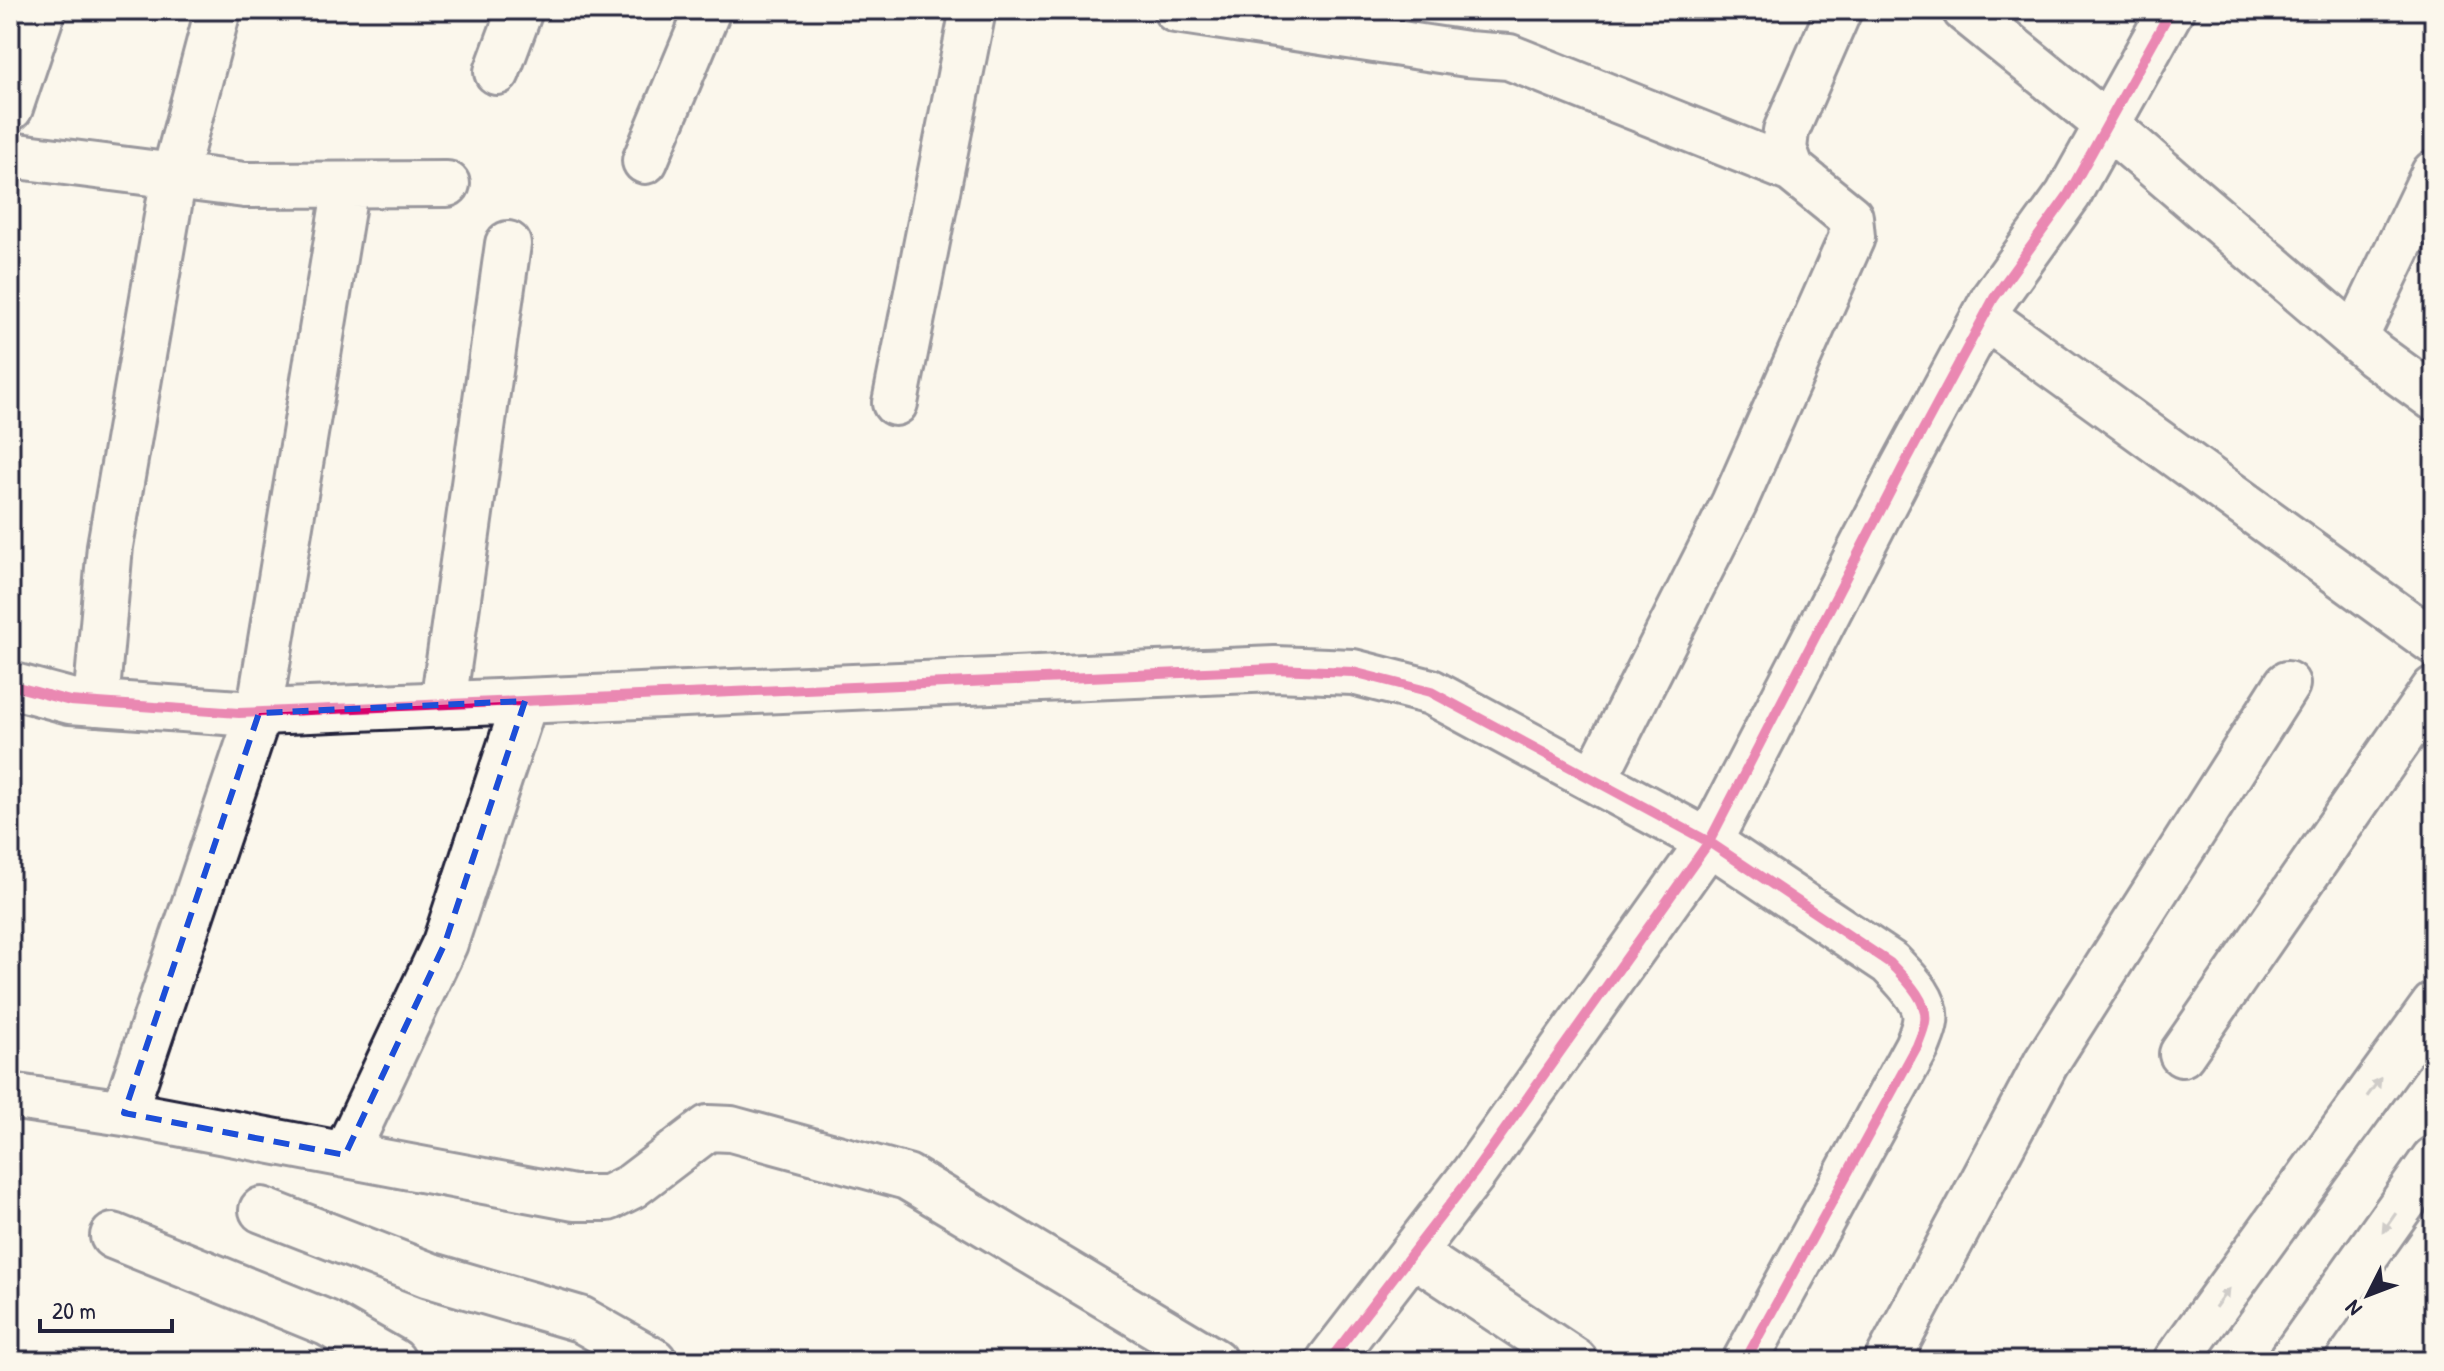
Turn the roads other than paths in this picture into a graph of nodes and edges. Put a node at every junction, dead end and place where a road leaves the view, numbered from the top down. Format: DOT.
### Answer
graph roads {
  1 [pos="43,10"];
  2 [pos="218,10"];
  3 [pos="520,10"];
  4 [pos="708,10"];
  5 [pos="973,10"];
  6 [pos="1176,10"];
  7 [pos="1839,10"];
  8 [pos="1965,10"];
  9 [pos="2171,10"];
  10 [pos="497,72"];
  11 [pos="10,108"];
  12 [pos="2107,125"];
  13 [pos="10,155"];
  14 [pos="645,161"];
  15 [pos="1792,170"];
  16 [pos="2434,173"];
  17 [pos="174,176"];
  18 [pos="447,184"];
  19 [pos="346,185"];
  20 [pos="508,244"];
  21 [pos="1985,317"];
  22 [pos="2355,338"];
  23 [pos="2434,398"];
  24 [pos="895,403"];
  25 [pos="2434,642"];
  26 [pos="2287,684"];
  27 [pos="10,685"];
  28 [pos="2434,689"];
  29 [pos="525,701"];
  30 [pos="96,703"];
  31 [pos="443,704"];
  32 [pos="259,713"];
  33 [pos="1594,780"];
  34 [pos="1709,842"];
  35 [pos="2434,1005"];
  36 [pos="2182,1054"];
  37 [pos="10,1096"];
  38 [pos="124,1113"];
  39 [pos="345,1155"];
  40 [pos="2434,1159"];
  41 [pos="262,1210"];
  42 [pos="113,1236"];
  43 [pos="1412,1253"];
  44 [pos="393,1361"];
  45 [pos="654,1361"];
  46 [pos="1214,1361"];
  47 [pos="1329,1361"];
  48 [pos="1575,1361"];
  49 [pos="1745,1361"];
  50 [pos="1887,1361"];
  51 [pos="2176,1361"];
  52 [pos="2291,1361"];
  1 -- 11 [label="street"];
  2 -- 17 [label="street"];
  3 -- 10 [label="street"];
  4 -- 14 [label="street"];
  5 -- 24 [label="street"];
  6 -- 15 [label="street"];
  7 -- 15 [label="street"];
  8 -- 12 [label="street"];
  9 -- 12 [label="street"];
  12 -- 21 [label="street"];
  12 -- 22 [label="street"];
  13 -- 17 [label="street"];
  15 -- 33 [label="street"];
  16 -- 22 [label="street"];
  17 -- 19 [label="street"];
  17 -- 30 [label="street"];
  18 -- 19 [label="street"];
  19 -- 32 [label="street"];
  20 -- 31 [label="street"];
  21 -- 25 [label="street"];
  21 -- 34 [label="street"];
  22 -- 23 [label="street"];
  26 -- 50 [label="street"];
  27 -- 30 [label="street"];
  28 -- 36 [label="street"];
  29 -- 31 [label="street"];
  29 -- 33 [label="street"];
  29 -- 39 [label="street"];
  30 -- 32 [label="street"];
  31 -- 32 [label="street"];
  32 -- 38 [label="street"];
  33 -- 34 [label="street"];
  34 -- 43 [label="street"];
  34 -- 49 [label="street"];
  51 -- 35 [label="street, one-way"];
  37 -- 38 [label="street"];
  38 -- 39 [label="street"];
  39 -- 46 [label="street"];
  40 -- 52 [label="street, one-way"];
  41 -- 45 [label="street"];
  42 -- 44 [label="street"];
  43 -- 47 [label="street"];
  43 -- 48 [label="street"];
}
